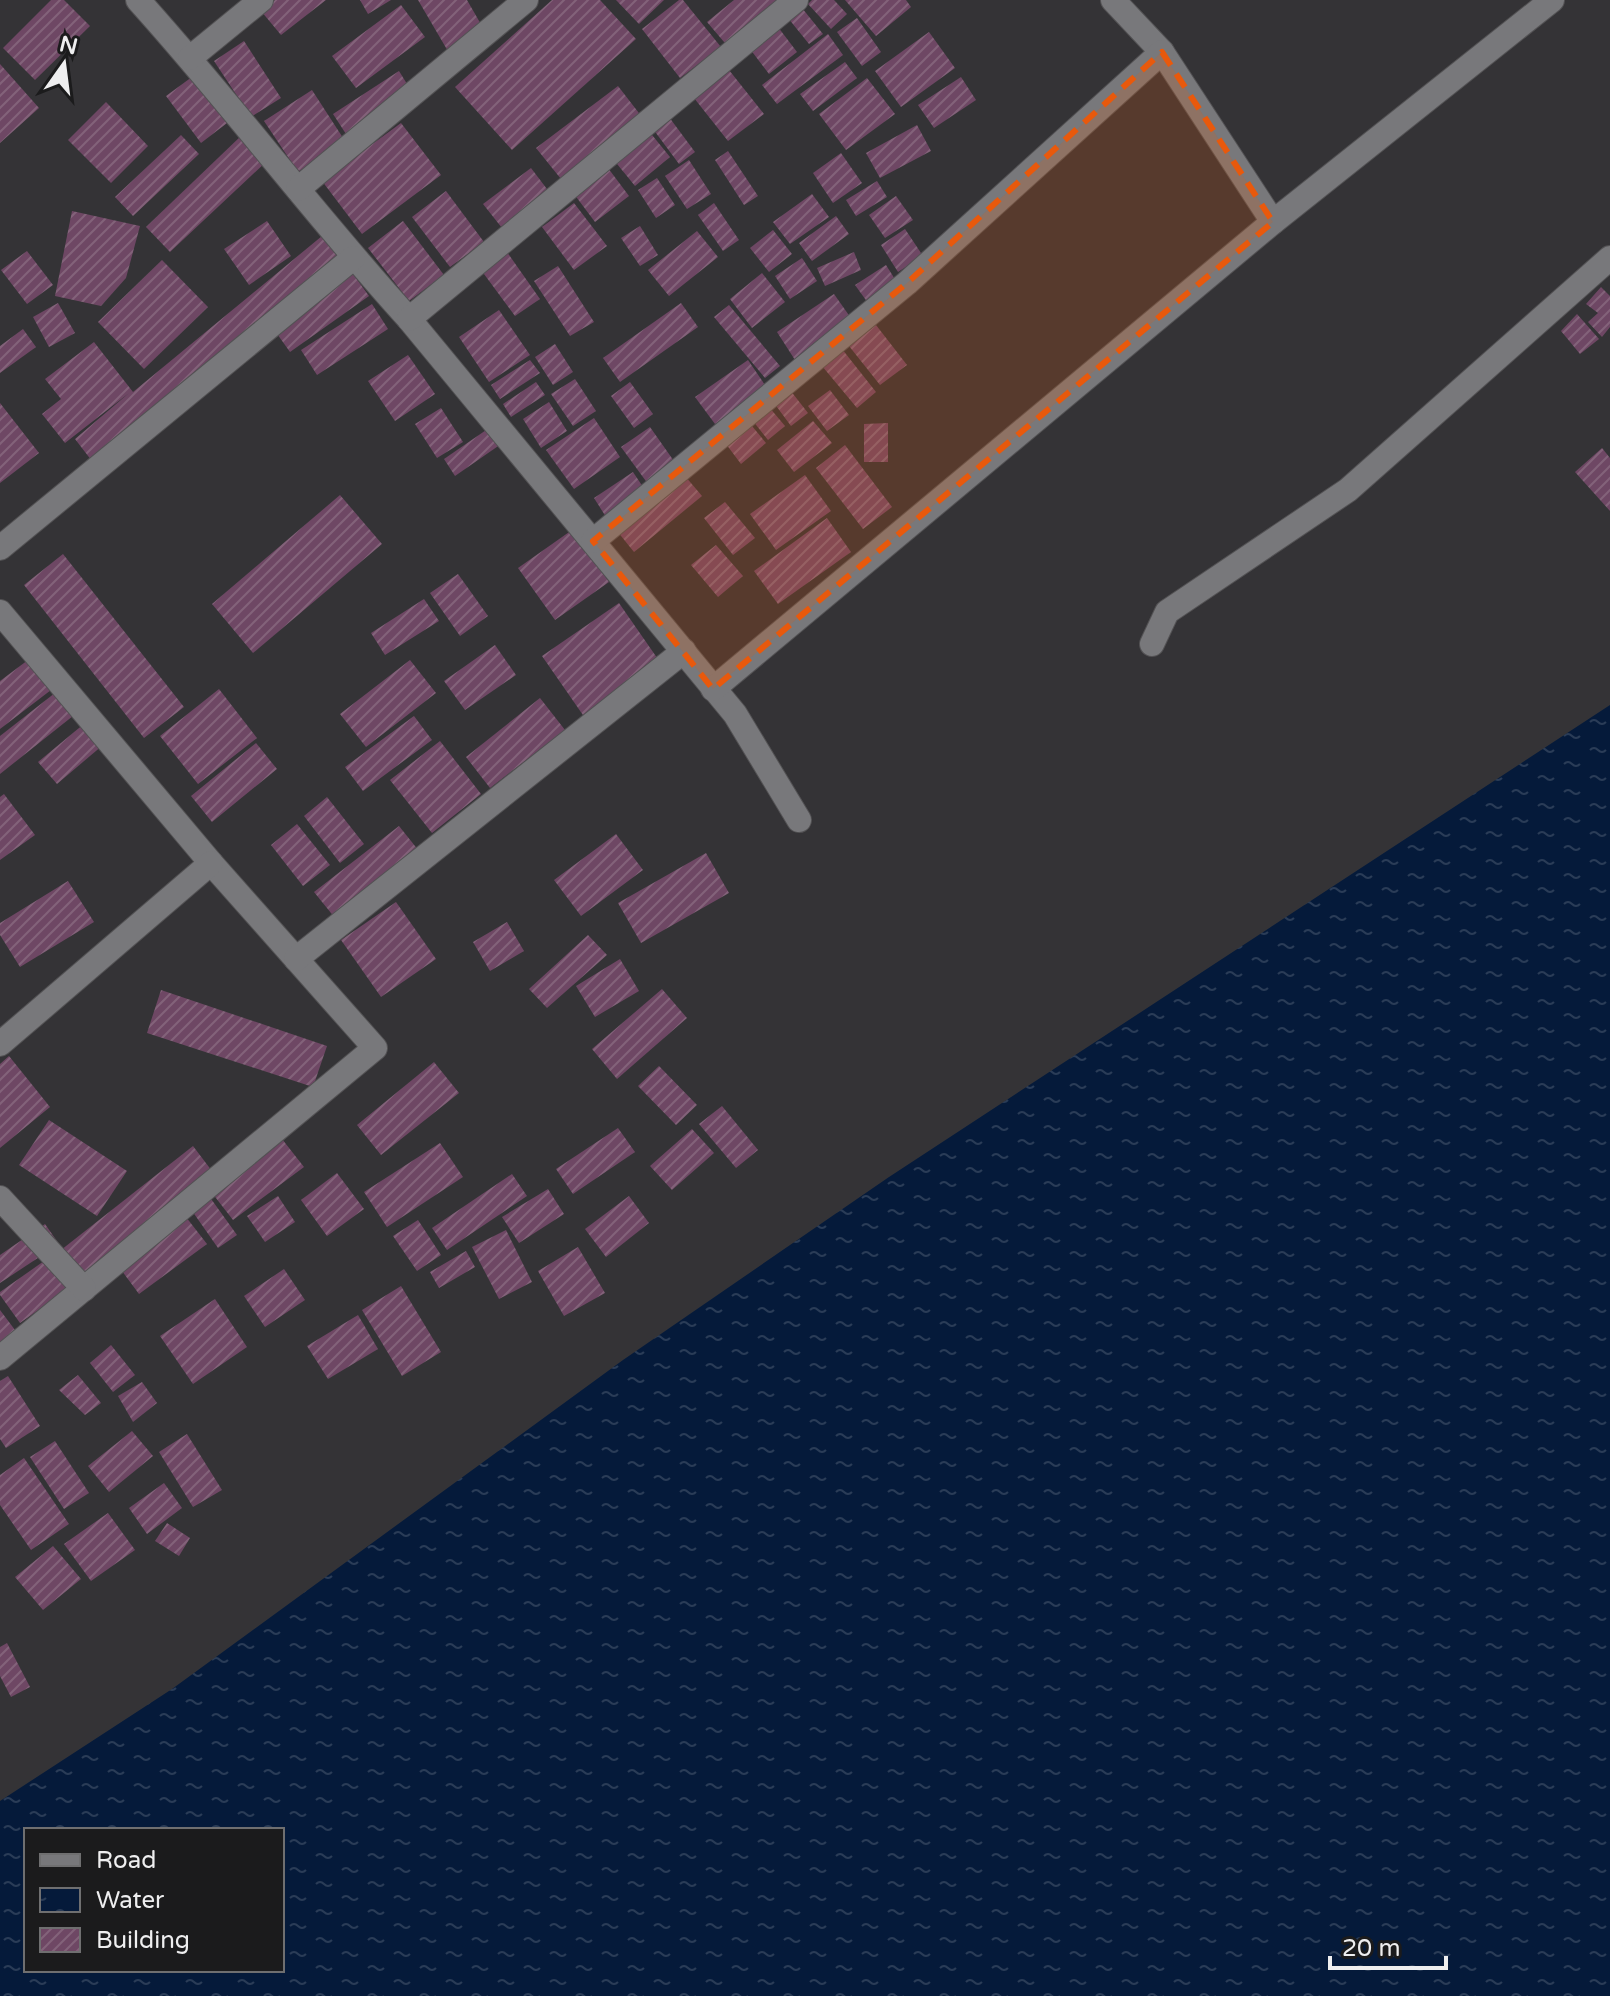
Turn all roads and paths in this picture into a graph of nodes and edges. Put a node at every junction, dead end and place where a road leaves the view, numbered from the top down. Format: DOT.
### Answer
graph roads {
  1 [pos="138,0"];
  2 [pos="261,0"];
  3 [pos="526,0"];
  4 [pos="796,0"];
  5 [pos="1113,0"];
  6 [pos="1552,0"];
  7 [pos="1162,52"];
  8 [pos="190,58"];
  9 [pos="298,189"];
  10 [pos="1273,222"];
  11 [pos="353,258"];
  12 [pos="1610,258"];
  13 [pos="409,319"];
  14 [pos="593,541"];
  15 [pos="0,548"];
  16 [pos="0,612"];
  17 [pos="1152,644"];
  18 [pos="684,651"];
  19 [pos="713,689"];
  20 [pos="799,820"];
  21 [pos="211,863"];
  22 [pos="296,959"];
  23 [pos="0,1044"];
  24 [pos="0,1198"];
  25 [pos="84,1289"];
  26 [pos="0,1358"];
  1 -- 8 [label="street"];
  2 -- 8 [label="street"];
  3 -- 9 [label="street"];
  4 -- 13 [label="street"];
  5 -- 7 [label="street"];
  6 -- 10 [label="street"];
  7 -- 10 [label="street"];
  7 -- 14 [label="street"];
  8 -- 9 [label="street"];
  9 -- 11 [label="street"];
  10 -- 19 [label="street"];
  11 -- 13 [label="street"];
  11 -- 15 [label="street"];
  12 -- 17 [label="street"];
  13 -- 14 [label="street"];
  14 -- 18 [label="street"];
  16 -- 21 [label="street"];
  18 -- 19 [label="street"];
  18 -- 22 [label="street"];
  19 -- 20 [label="street"];
  21 -- 22 [label="street"];
  21 -- 23 [label="street"];
  22 -- 25 [label="street"];
  24 -- 25 [label="street"];
  25 -- 26 [label="street"];
}
